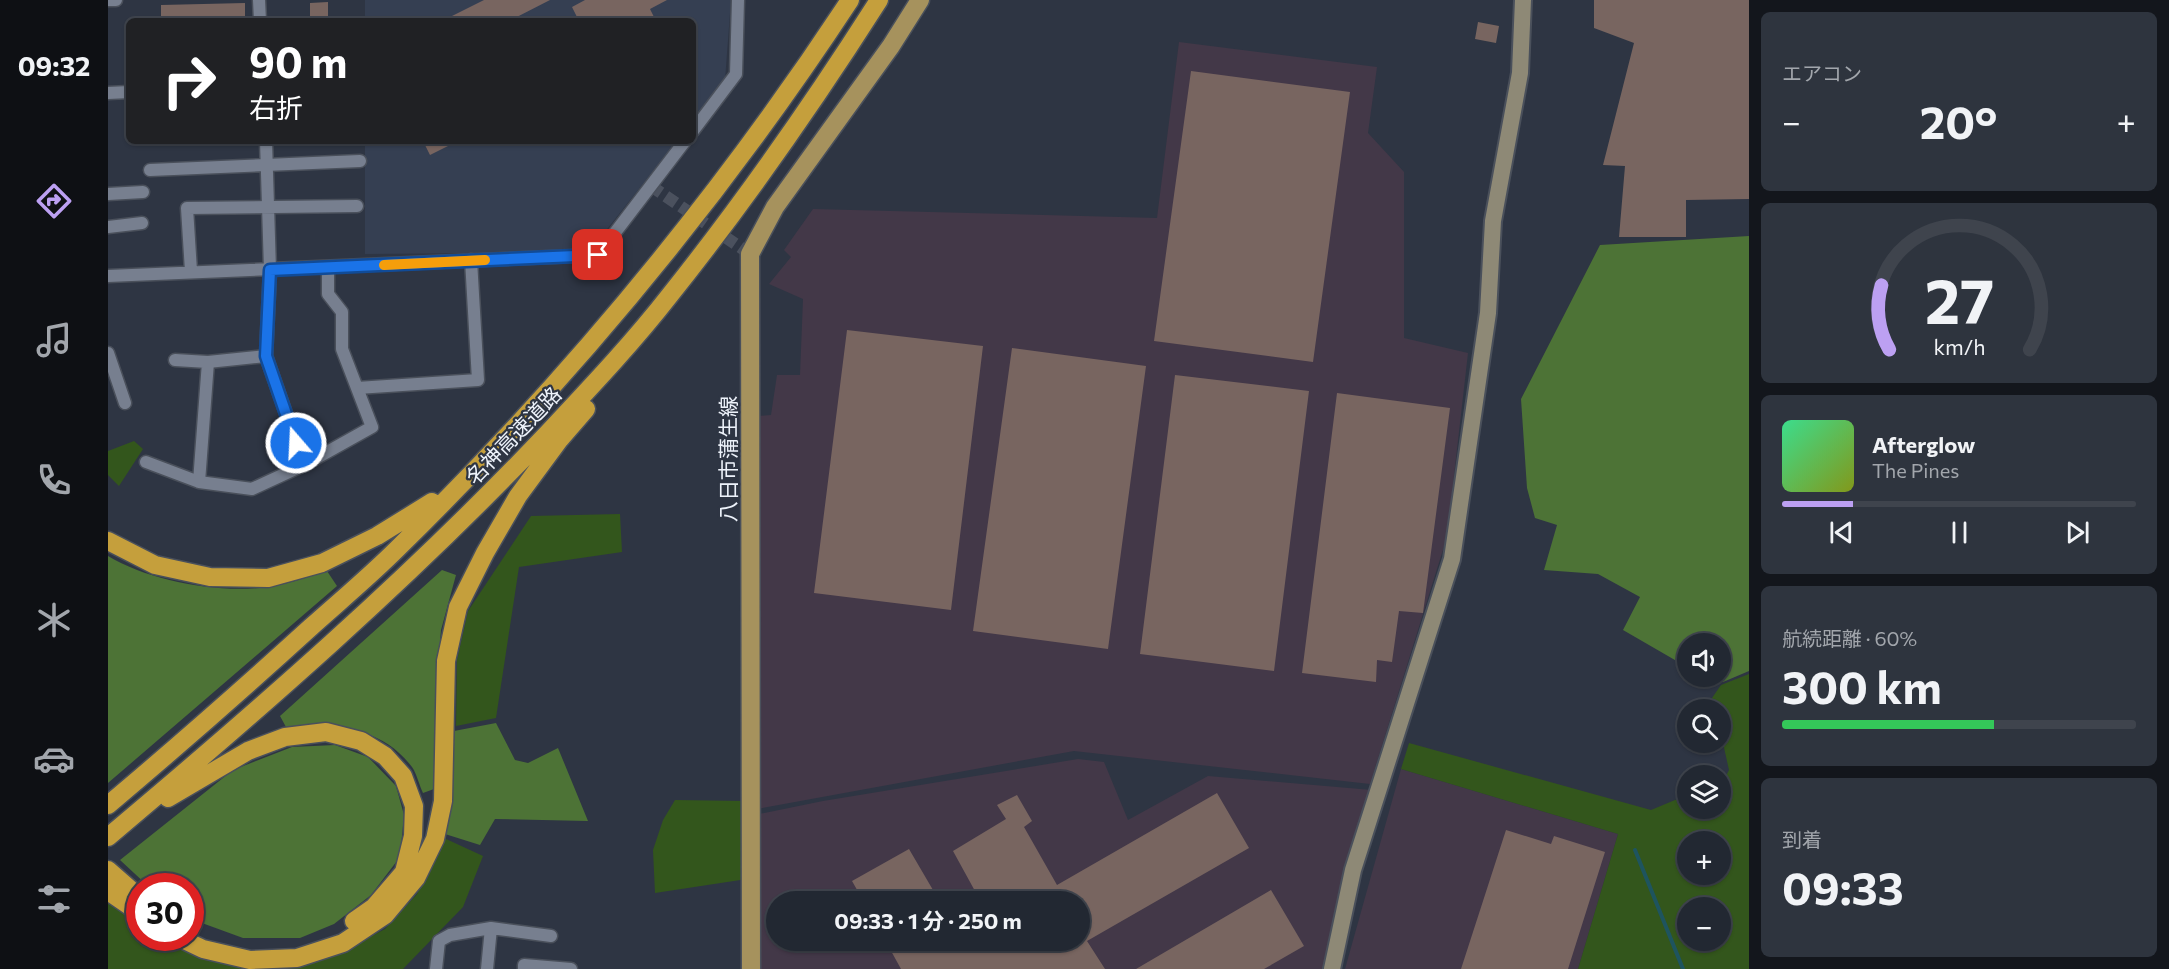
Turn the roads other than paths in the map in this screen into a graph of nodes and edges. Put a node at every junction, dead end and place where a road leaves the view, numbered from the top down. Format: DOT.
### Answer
graph roads {
  1 [pos="108,0"];
  2 [pos="116,0"];
  3 [pos="259,0"];
  4 [pos="738,0"];
  5 [pos="850,0"];
  6 [pos="879,0"];
  7 [pos="920,0"];
  8 [pos="1523,0"];
  9 [pos="260,18"];
  10 [pos="126,92"];
  11 [pos="108,93"];
  12 [pos="696,127"];
  13 [pos="266,144"];
  14 [pos="683,144"];
  15 [pos="360,161"];
  16 [pos="268,165"];
  17 [pos="150,170"];
  18 [pos="760,177"];
  19 [pos="143,192"];
  20 [pos="108,194"];
  21 [pos="357,206"];
  22 [pos="269,207"];
  23 [pos="142,223"];
  24 [pos="108,227"];
  25 [pos="471,260"];
  26 [pos="328,267"];
  27 [pos="270,270"];
  28 [pos="191,271"];
  29 [pos="108,276"];
  30 [pos="108,353"];
  31 [pos="266,356"];
  32 [pos="175,360"];
  33 [pos="208,362"];
  34 [pos="357,388"];
  35 [pos="125,403"];
  36 [pos="146,462"];
  37 [pos="304,465"];
  38 [pos="463,481"];
  39 [pos="199,482"];
  40 [pos="108,541"];
  41 [pos="108,805"];
  42 [pos="128,820"];
  43 [pos="108,837"];
  44 [pos="112,881"];
  45 [pos="126,890"];
  46 [pos="126,897"];
  47 [pos="491,928"];
  48 [pos="204,936"];
  49 [pos="551,936"];
  50 [pos="204,949"];
  51 [pos="436,969"];
  52 [pos="487,969"];
  53 [pos="524,969"];
  54 [pos="571,969"];
  55 [pos="751,969"];
  56 [pos="1332,969"];
  1 -- 2 [label="street"];
  3 -- 9 [label="street"];
  4 -- 12 [label="street"];
  5 -- 38 [label="highway, 名神高速道路"];
  6 -- 18 [label="highway, 名神高速道路"];
  7 -- 55 [label="main road, 八日市蒲生線"];
  8 -- 56 [label="street"];
  10 -- 11 [label="street"];
  13 -- 16 [label="street"];
  14 -- 25 [label="street"];
  15 -- 16 [label="street"];
  16 -- 17 [label="street"];
  16 -- 22 [label="street"];
  18 -- 42 [label="highway, 名神高速道路"];
  18 -- 50 [label="highway"];
  19 -- 20 [label="street"];
  21 -- 22 [label="street"];
  22 -- 27 [label="street"];
  22 -- 28 [label="street"];
  23 -- 24 [label="street"];
  25 -- 26 [label="street"];
  25 -- 34 [label="street"];
  26 -- 27 [label="street"];
  26 -- 34 [label="street"];
  27 -- 28 [label="street"];
  27 -- 31 [label="street"];
  28 -- 29 [label="street"];
  30 -- 35 [label="street"];
  31 -- 33 [label="street"];
  31 -- 37 [label="street"];
  32 -- 33 [label="street"];
  33 -- 39 [label="street"];
  34 -- 37 [label="street"];
  36 -- 39 [label="street"];
  37 -- 39 [label="street"];
  38 -- 40 [label="highway"];
  38 -- 41 [label="highway, 名神高速道路"];
  42 -- 43 [label="highway, 名神高速道路"];
  42 -- 48 [label="highway"];
  44 -- 45 [label="highway"];
  44 -- 46 [label="highway"];
  47 -- 49 [label="street"];
  47 -- 51 [label="street"];
  47 -- 52 [label="street"];
  53 -- 54 [label="street"];
}
